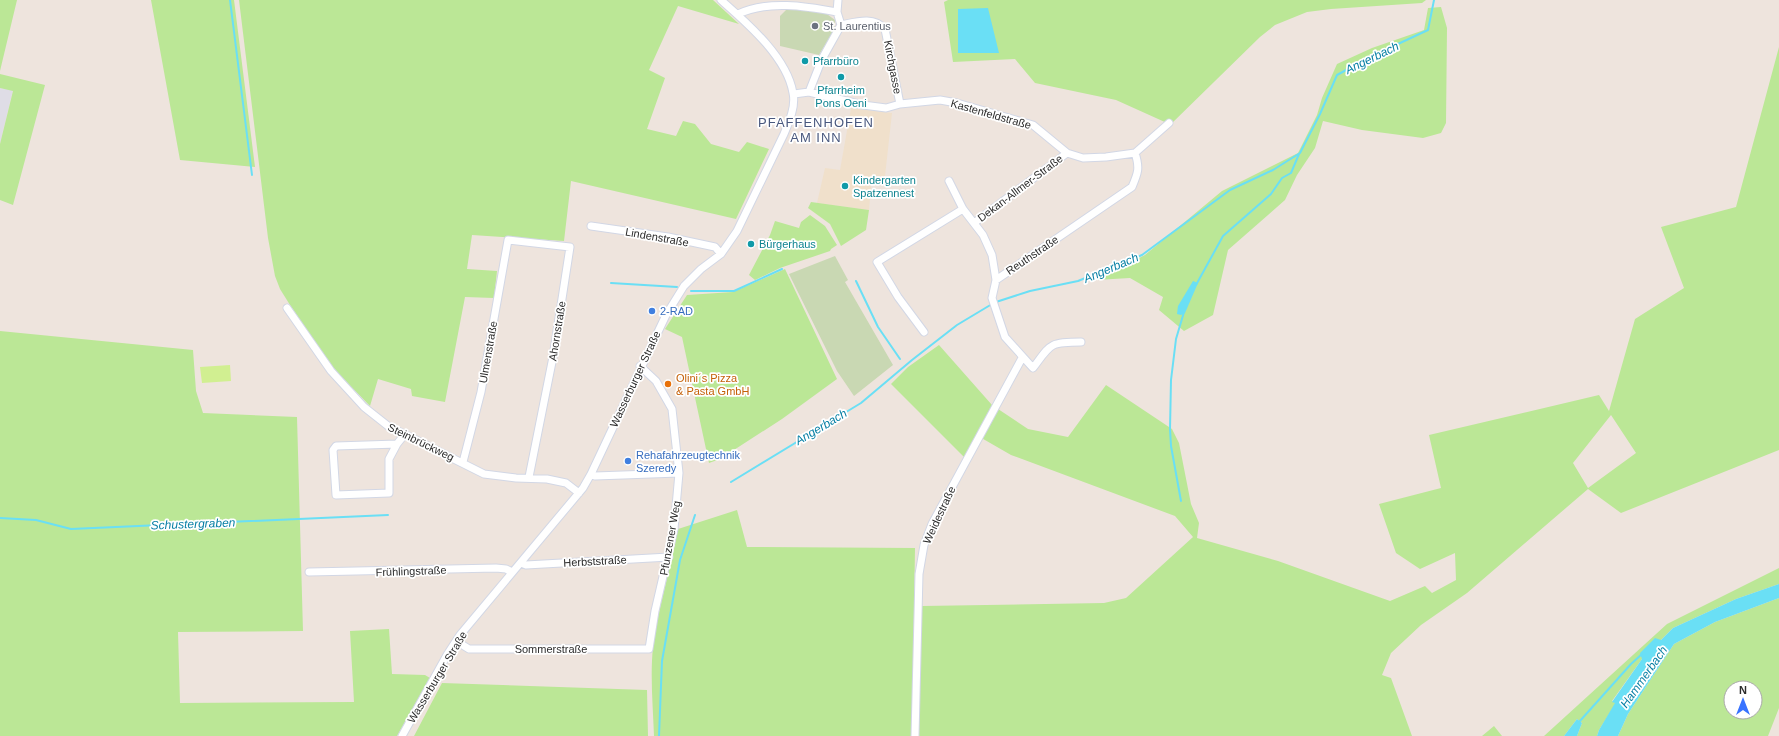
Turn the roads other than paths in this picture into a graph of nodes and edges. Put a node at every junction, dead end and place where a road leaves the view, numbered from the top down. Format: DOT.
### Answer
graph roads {
  1 [pos="721,0"];
  2 [pos="838,0"];
  3 [pos="837,12"];
  4 [pos="738,14"];
  5 [pos="841,25"];
  6 [pos="809,92"];
  7 [pos="794,94"];
  8 [pos="900,104"];
  9 [pos="1169,123"];
  10 [pos="1067,153"];
  11 [pos="1135,153"];
  12 [pos="949,181"];
  13 [pos="963,209"];
  14 [pos="974,223"];
  15 [pos="591,226"];
  16 [pos="508,240"];
  17 [pos="721,254"];
  18 [pos="996,280"];
  19 [pos="287,308"];
  20 [pos="924,332"];
  21 [pos="1081,342"];
  22 [pos="1022,358"];
  23 [pos="640,366"];
  24 [pos="405,434"];
  25 [pos="397,444"];
  26 [pos="462,462"];
  27 [pos="679,473"];
  28 [pos="591,474"];
  29 [pos="528,477"];
  30 [pos="579,494"];
  31 [pos="669,557"];
  32 [pos="520,563"];
  33 [pos="309,572"];
  34 [pos="512,572"];
  35 [pos="456,641"];
  36 [pos="649,648"];
  37 [pos="402,736"];
  38 [pos="915,736"];
  1 -- 4 [label="street, Wasserburger Straße"];
  2 -- 3 [label="street"];
  3 -- 4 [label="street"];
  3 -- 5 [label="street"];
  4 -- 7 [label="street, Wasserburger Straße"];
  5 -- 6 [label="street"];
  5 -- 8 [label="street, Kirchgasse"];
  6 -- 7 [label="street, Kastenfeldstraße"];
  6 -- 8 [label="street, Kastenfeldstraße"];
  7 -- 17 [label="street, Wasserburger Straße"];
  8 -- 10 [label="street, Kastenfeldstraße"];
  9 -- 11 [label="street"];
  10 -- 11 [label="street, Kastenfeldstraße"];
  10 -- 14 [label="street, Dekan-Allmer-Straße"];
  11 -- 18 [label="street, Reuthstraße"];
  12 -- 13 [label="street, Dekan-Allmer-Straße"];
  13 -- 14 [label="street, Dekan-Allmer-Straße"];
  13 -- 20 [label="street, Dekan-Allmer-Straße"];
  14 -- 18 [label="street, Dekan-Allmer-Straße"];
  15 -- 17 [label="street, Lindenstraße"];
  16 -- 26 [label="street, Ulmenstraße"];
  16 -- 29 [label="street, Ahornstraße"];
  17 -- 23 [label="street, Wasserburger Straße"];
  18 -- 22 [label="street, Reuthstraße"];
  19 -- 24 [label="street, Steinbrückweg"];
  21 -- 22 [label="street, Reuthstraße"];
  22 -- 38 [label="street, Weidestraße"];
  23 -- 27 [label="street, Pfunzener Weg"];
  23 -- 28 [label="street, Wasserburger Straße"];
  24 -- 25 [label="street"];
  24 -- 26 [label="street, Steinbrückweg"];
  25 -- 25 [label="street"];
  26 -- 29 [label="street, Steinbrückweg"];
  27 -- 28 [label="street"];
  27 -- 31 [label="street, Pfunzener Weg"];
  28 -- 30 [label="street, Wasserburger Straße"];
  29 -- 30 [label="street, Steinbrückweg"];
  30 -- 32 [label="street, Wasserburger Straße"];
  31 -- 32 [label="street, Herbststraße"];
  31 -- 36 [label="street, Pfunzener Weg"];
  32 -- 34 [label="street, Wasserburger Straße"];
  33 -- 34 [label="street, Frühlingstraße"];
  34 -- 35 [label="street, Wasserburger Straße"];
  35 -- 36 [label="street, Sommerstraße"];
  35 -- 37 [label="street, Wasserburger Straße"];
}
